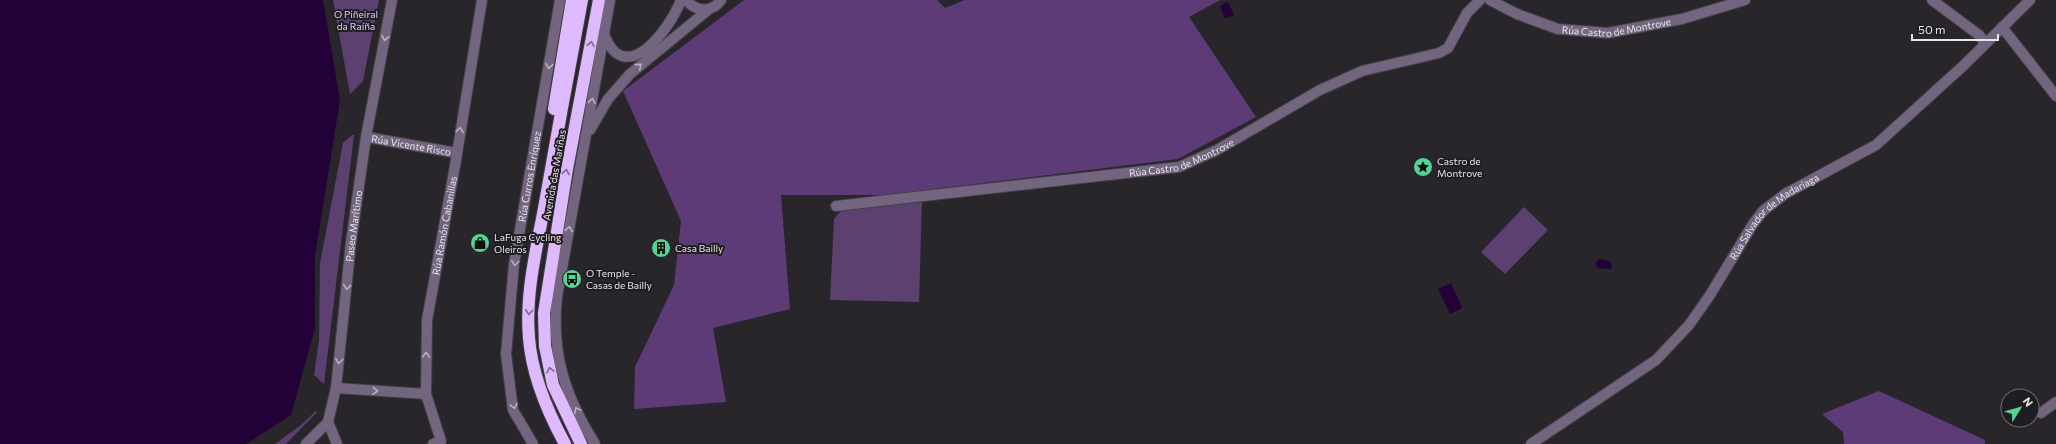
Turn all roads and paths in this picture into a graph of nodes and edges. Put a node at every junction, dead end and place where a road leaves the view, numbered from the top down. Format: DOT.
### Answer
graph roads {
  1 [pos="392,0"];
  2 [pos="482,0"];
  3 [pos="560,0"];
  4 [pos="572,0"];
  5 [pos="582,0"];
  6 [pos="599,0"];
  7 [pos="610,0"];
  8 [pos="681,0"];
  9 [pos="686,0"];
  10 [pos="721,0"];
  11 [pos="1480,0"];
  12 [pos="1490,0"];
  13 [pos="1745,0"];
  14 [pos="1932,0"];
  15 [pos="2030,0"];
  16 [pos="708,10"];
  17 [pos="2002,27"];
  18 [pos="604,34"];
  19 [pos="1986,43"];
  20 [pos="2056,96"];
  21 [pos="366,137"];
  22 [pos="554,149"];
  23 [pos="457,152"];
  24 [pos="582,157"];
  25 [pos="836,206"];
  26 [pos="336,388"];
  27 [pos="426,394"];
  28 [pos="2056,402"];
  29 [pos="2041,413"];
  30 [pos="328,422"];
  31 [pos="306,444"];
  32 [pos="337,444"];
  33 [pos="433,444"];
  34 [pos="533,444"];
  35 [pos="565,444"];
  36 [pos="582,444"];
  37 [pos="595,444"];
  38 [pos="1531,444"];
  1 -- 21 [label="street, Paseo Marítimo, one-way"];
  23 -- 2 [label="street, Rúa Ramón Cabanillas, one-way"];
  3 -- 34 [label="street, Rúa Curros Enríquez, one-way"];
  4 -- 22 [label="highway"];
  5 -- 22 [label="highway, Avenida das Mariñas"];
  36 -- 6 [label="highway, Avenida das Mariñas, one-way"];
  7 -- 18 [label="street"];
  8 -- 18 [label="street"];
  9 -- 16 [label="street"];
  10 -- 16 [label="street"];
  11 -- 25 [label="street, Rúa Castro de Montrove"];
  12 -- 13 [label="street, Rúa Castro de Montrove"];
  14 -- 19 [label="street"];
  15 -- 17 [label="street, Rúa Salvador de Madariaga"];
  24 -- 16 [label="street, one-way"];
  17 -- 19 [label="street, Rúa Salvador de Madariaga"];
  17 -- 20 [label="street"];
  24 -- 18 [label="street, one-way"];
  19 -- 38 [label="street, Rúa Salvador de Madariaga"];
  21 -- 23 [label="street, Rúa Vicente Risco"];
  21 -- 26 [label="street, Paseo Marítimo, one-way"];
  22 -- 35 [label="highway, Avenida das Mariñas, one-way"];
  27 -- 23 [label="street, Rúa Ramón Cabanillas, one-way"];
  37 -- 24 [label="street, one-way"];
  26 -- 27 [label="street, one-way"];
  26 -- 30 [label="street, Paseo Marítimo"];
  27 -- 33 [label="street, Rúa Ramón Cabanillas"];
  28 -- 29 [label="street"];
  30 -- 31 [label="street"];
  30 -- 32 [label="street"];
}
